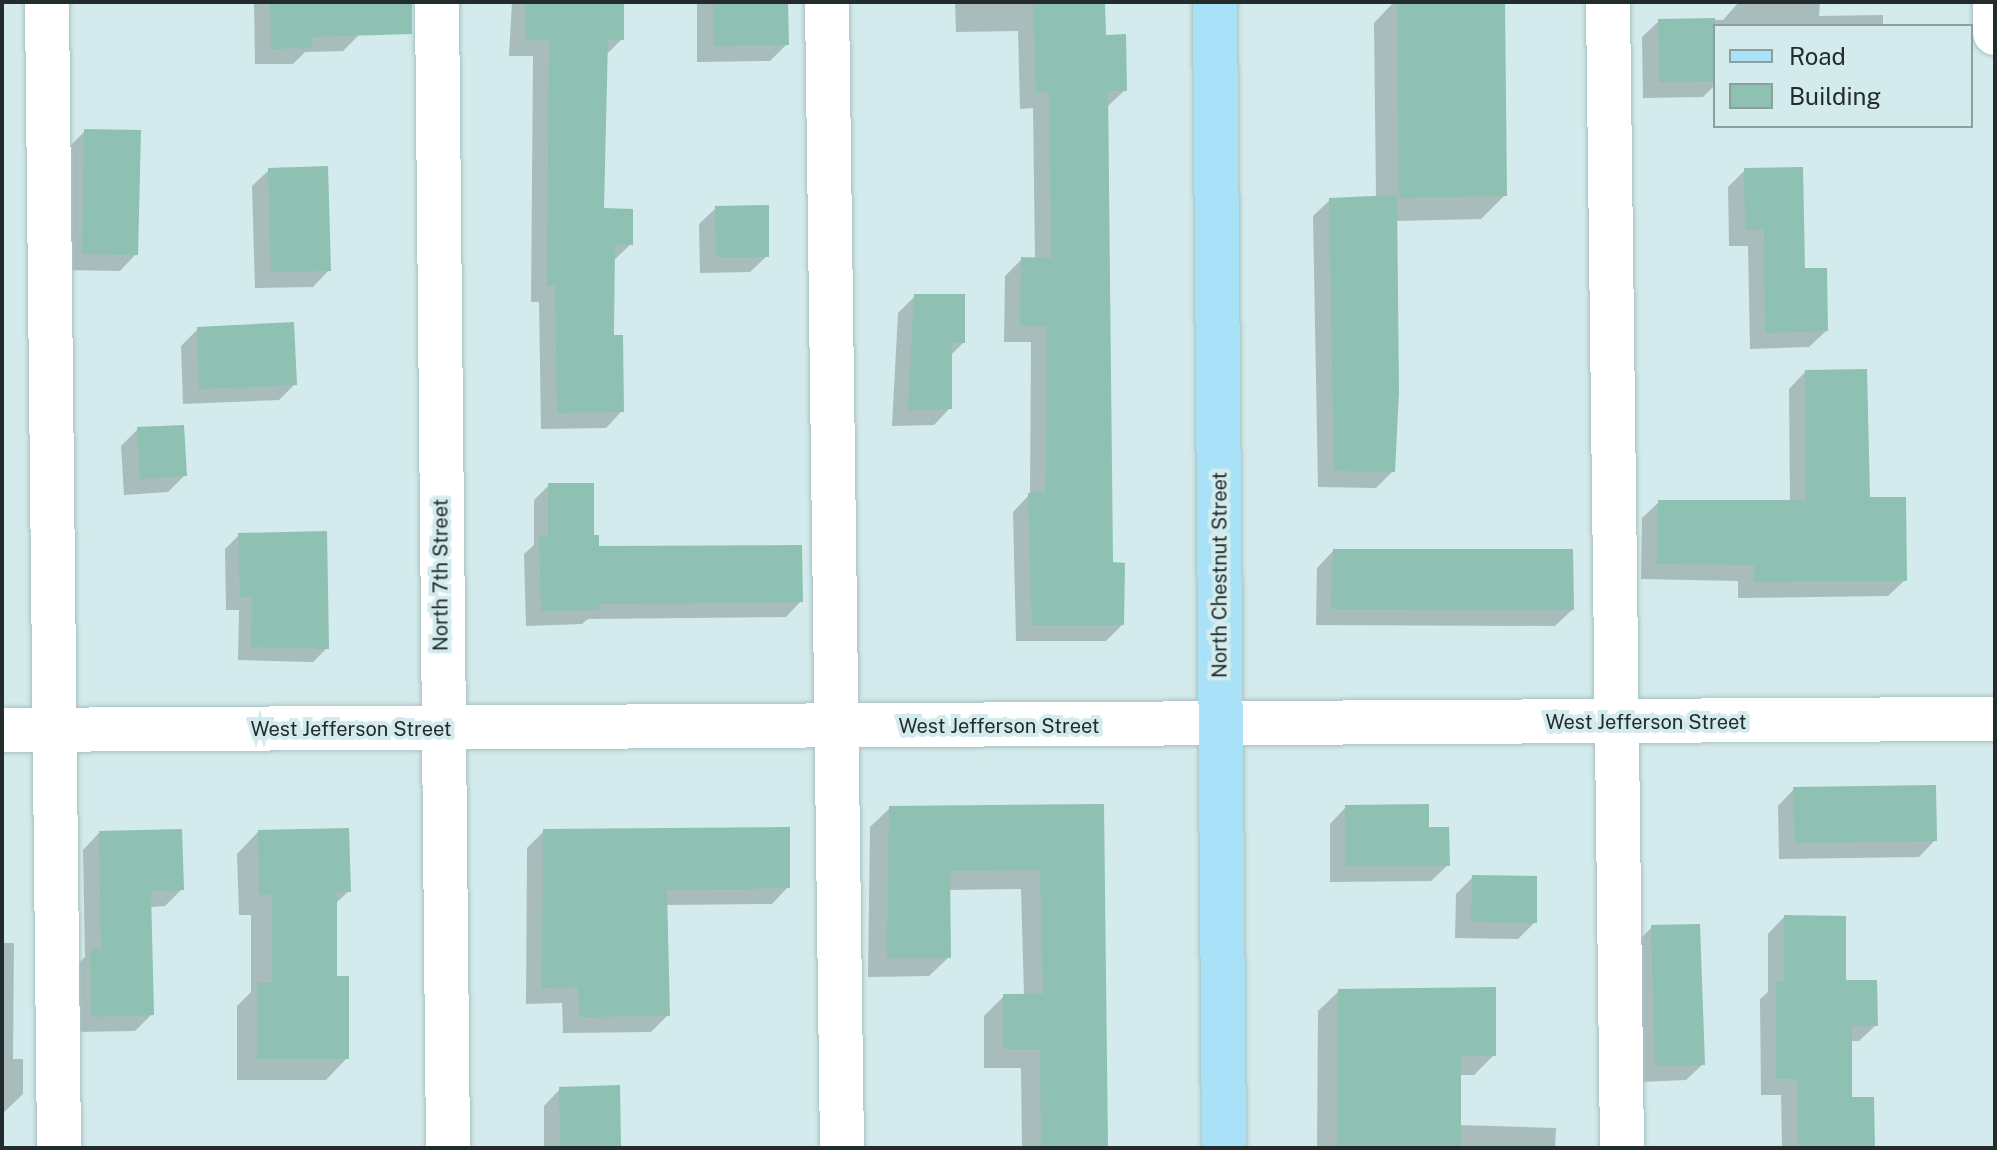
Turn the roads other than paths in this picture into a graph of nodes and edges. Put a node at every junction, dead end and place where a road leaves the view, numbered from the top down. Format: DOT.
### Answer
graph roads {
  1 [pos="47,2"];
  2 [pos="437,2"];
  3 [pos="827,2"];
  4 [pos="1215,2"];
  5 [pos="1608,2"];
  6 [pos="1995,2"];
  7 [pos="1995,33"];
  8 [pos="1995,719"];
  9 [pos="1619,722"];
  10 [pos="1221,725"];
  11 [pos="838,726"];
  12 [pos="442,729"];
  13 [pos="2,730"];
  14 [pos="55,730"];
  15 [pos="59,1148"];
  16 [pos="448,1148"];
  17 [pos="842,1148"];
  18 [pos="1224,1148"];
  19 [pos="1622,1148"];
  1 -- 14 [label="street"];
  2 -- 12 [label="street, North 7th Street"];
  3 -- 11 [label="street"];
  4 -- 10 [label="main road, North Chestnut Street"];
  5 -- 9 [label="street"];
  6 -- 7 [label="street"];
  8 -- 9 [label="street, West Jefferson Street"];
  9 -- 10 [label="street, West Jefferson Street"];
  9 -- 19 [label="street"];
  10 -- 11 [label="street, West Jefferson Street"];
  10 -- 18 [label="main road, North Chestnut Street"];
  11 -- 12 [label="street, West Jefferson Street"];
  11 -- 17 [label="street"];
  12 -- 14 [label="street, West Jefferson Street"];
  12 -- 16 [label="street, North 7th Street"];
  13 -- 14 [label="street, West Jefferson Street"];
  14 -- 15 [label="street"];
}
